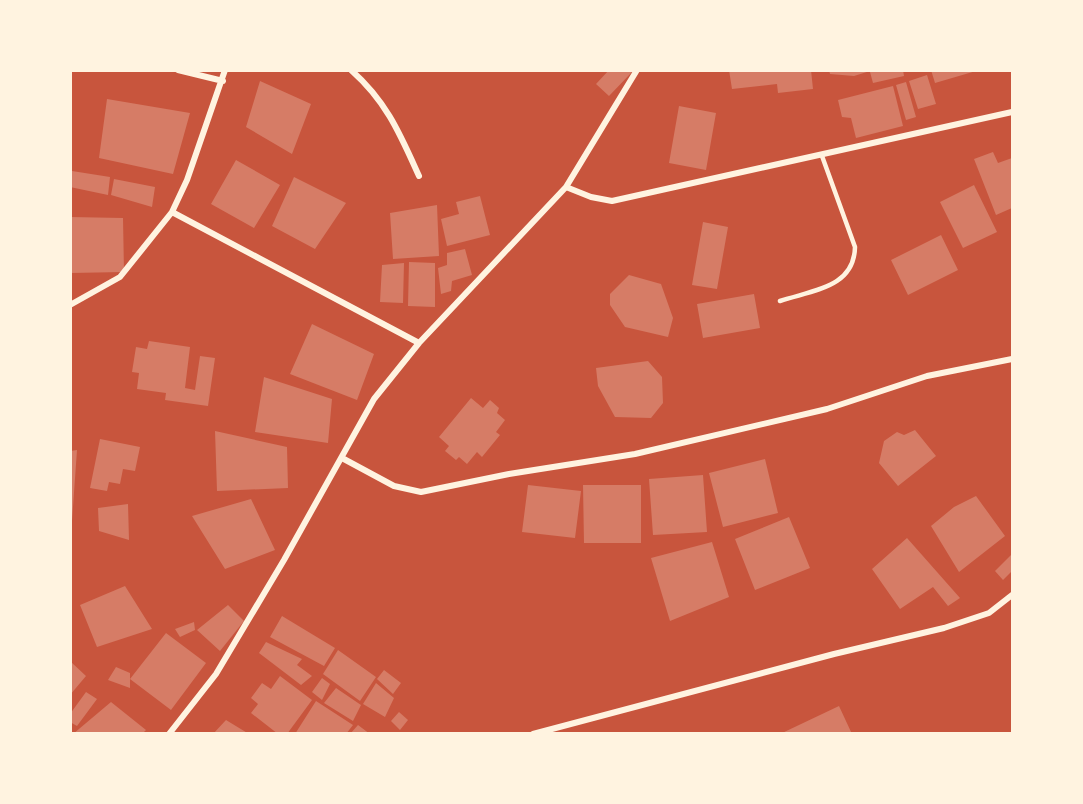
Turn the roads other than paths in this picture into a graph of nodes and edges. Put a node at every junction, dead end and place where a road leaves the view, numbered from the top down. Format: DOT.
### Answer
graph roads {
  1 [pos="178,70"];
  2 [pos="225,70"];
  3 [pos="351,70"];
  4 [pos="638,70"];
  5 [pos="223,81"];
  6 [pos="1012,112"];
  7 [pos="822,156"];
  8 [pos="419,176"];
  9 [pos="566,187"];
  10 [pos="172,212"];
  11 [pos="780,301"];
  12 [pos="70,305"];
  13 [pos="419,343"];
  14 [pos="1012,359"];
  15 [pos="342,458"];
  16 [pos="1012,595"];
  17 [pos="560,730"];
  18 [pos="169,734"];
  19 [pos="533,734"];
  1 -- 5 [label="street"];
  2 -- 5 [label="street"];
  3 -- 8 [label="street"];
  4 -- 9 [label="street"];
  5 -- 10 [label="street"];
  6 -- 7 [label="street"];
  7 -- 9 [label="street"];
  7 -- 11 [label="lane"];
  9 -- 13 [label="street"];
  10 -- 12 [label="street"];
  10 -- 13 [label="street"];
  13 -- 15 [label="street"];
  14 -- 15 [label="street"];
  15 -- 18 [label="street"];
  16 -- 17 [label="street"];
  17 -- 19 [label="street"];
}
